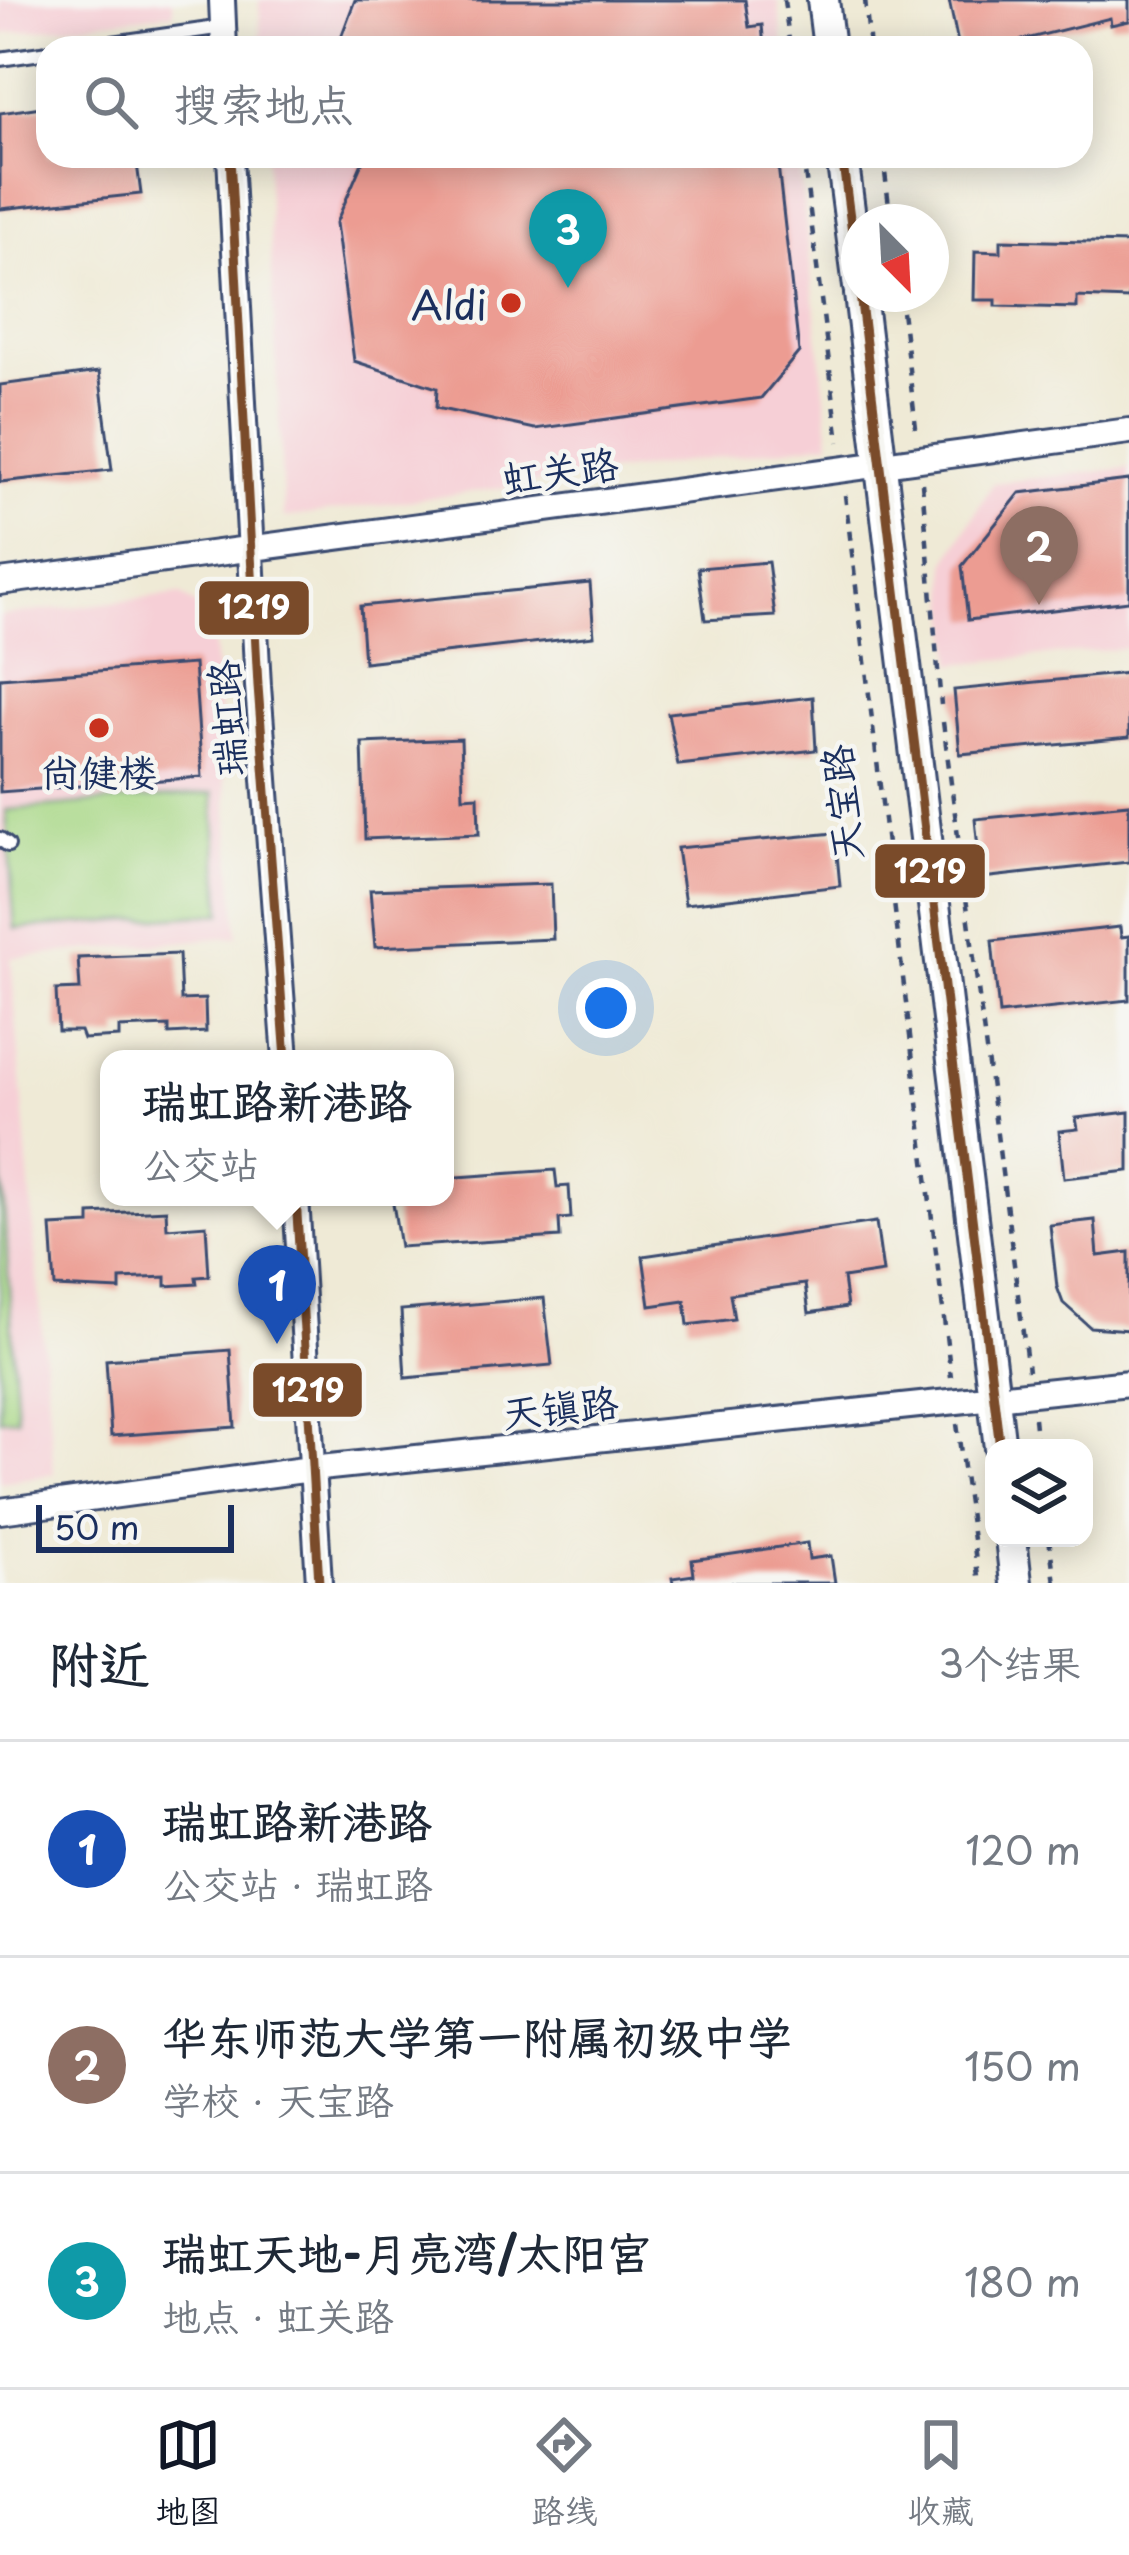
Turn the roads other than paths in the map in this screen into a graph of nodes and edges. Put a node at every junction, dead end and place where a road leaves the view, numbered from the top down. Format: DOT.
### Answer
graph roads {
  1 [pos="222,0"];
  2 [pos="824,0"];
  3 [pos="224,36"];
  4 [pos="828,36"];
  5 [pos="36,54"];
  6 [pos="0,59"];
  7 [pos="231,168"];
  8 [pos="844,168"];
  9 [pos="848,204"];
  10 [pos="863,312"];
  11 [pos="1129,431"];
  12 [pos="882,463"];
  13 [pos="251,547"];
  14 [pos="0,582"];
  15 [pos="285,1050"];
  16 [pos="296,1206"];
  17 [pos="1129,1383"];
  18 [pos="993,1396"];
  19 [pos="999,1439"];
  20 [pos="311,1469"];
  21 [pos="0,1511"];
  22 [pos="1012,1547"];
  23 [pos="319,1583"];
  24 [pos="1016,1583"];
  1 -- 3 [label="street"];
  2 -- 4 [label="street"];
  5 -- 6 [label="lane"];
  7 -- 13 [label="street, 瑞虹路"];
  8 -- 9 [label="street, 天宝路"];
  10 -- 12 [label="street, 天宝路"];
  11 -- 12 [label="street, 虹关路"];
  12 -- 13 [label="street, 虹关路"];
  12 -- 18 [label="street, 天宝路"];
  13 -- 14 [label="street, 虹关路"];
  13 -- 15 [label="street, 瑞虹路"];
  16 -- 20 [label="street"];
  17 -- 18 [label="street, 天镇路"];
  18 -- 19 [label="street, 天宝路"];
  18 -- 20 [label="street, 天镇路"];
  20 -- 21 [label="street, 天镇路"];
  20 -- 23 [label="street"];
  22 -- 24 [label="street"];
}
